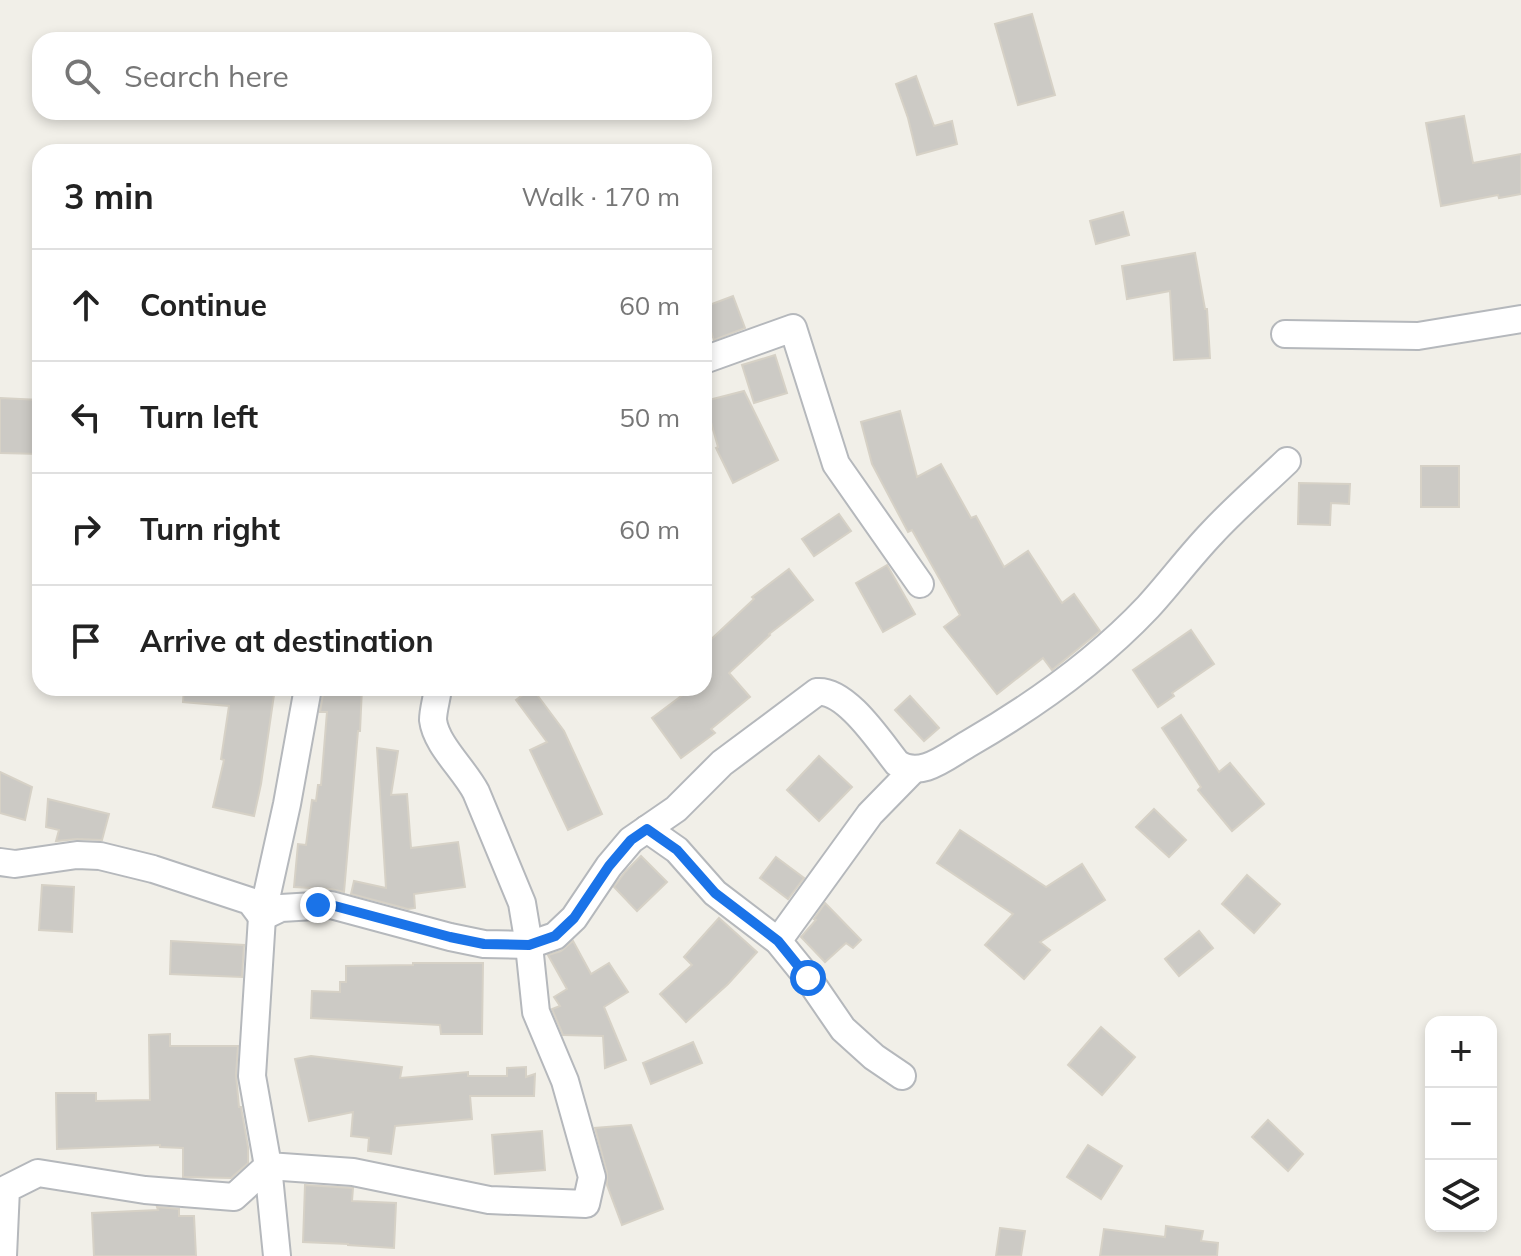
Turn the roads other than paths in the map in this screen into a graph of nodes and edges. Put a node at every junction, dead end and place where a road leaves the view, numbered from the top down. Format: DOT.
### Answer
graph roads {
  1 [pos="1521,319"];
  2 [pos="1285,334"];
  3 [pos="712,357"];
  4 [pos="1287,461"];
  5 [pos="920,584"];
  6 [pos="307,696"];
  7 [pos="442,696"];
  8 [pos="913,770"];
  9 [pos="647,829"];
  10 [pos="0,862"];
  11 [pos="262,917"];
  12 [pos="778,941"];
  13 [pos="529,945"];
  14 [pos="902,1076"];
  15 [pos="268,1166"];
  16 [pos="3,1256"];
  17 [pos="277,1256"];
  1 -- 2 [label="street"];
  3 -- 5 [label="street"];
  4 -- 8 [label="street"];
  6 -- 11 [label="street"];
  7 -- 13 [label="street"];
  8 -- 9 [label="street"];
  8 -- 12 [label="street"];
  9 -- 12 [label="street"];
  9 -- 13 [label="street"];
  10 -- 11 [label="street"];
  11 -- 13 [label="street"];
  11 -- 15 [label="street"];
  12 -- 14 [label="street"];
  13 -- 15 [label="street"];
  15 -- 16 [label="street"];
  15 -- 17 [label="street"];
}
